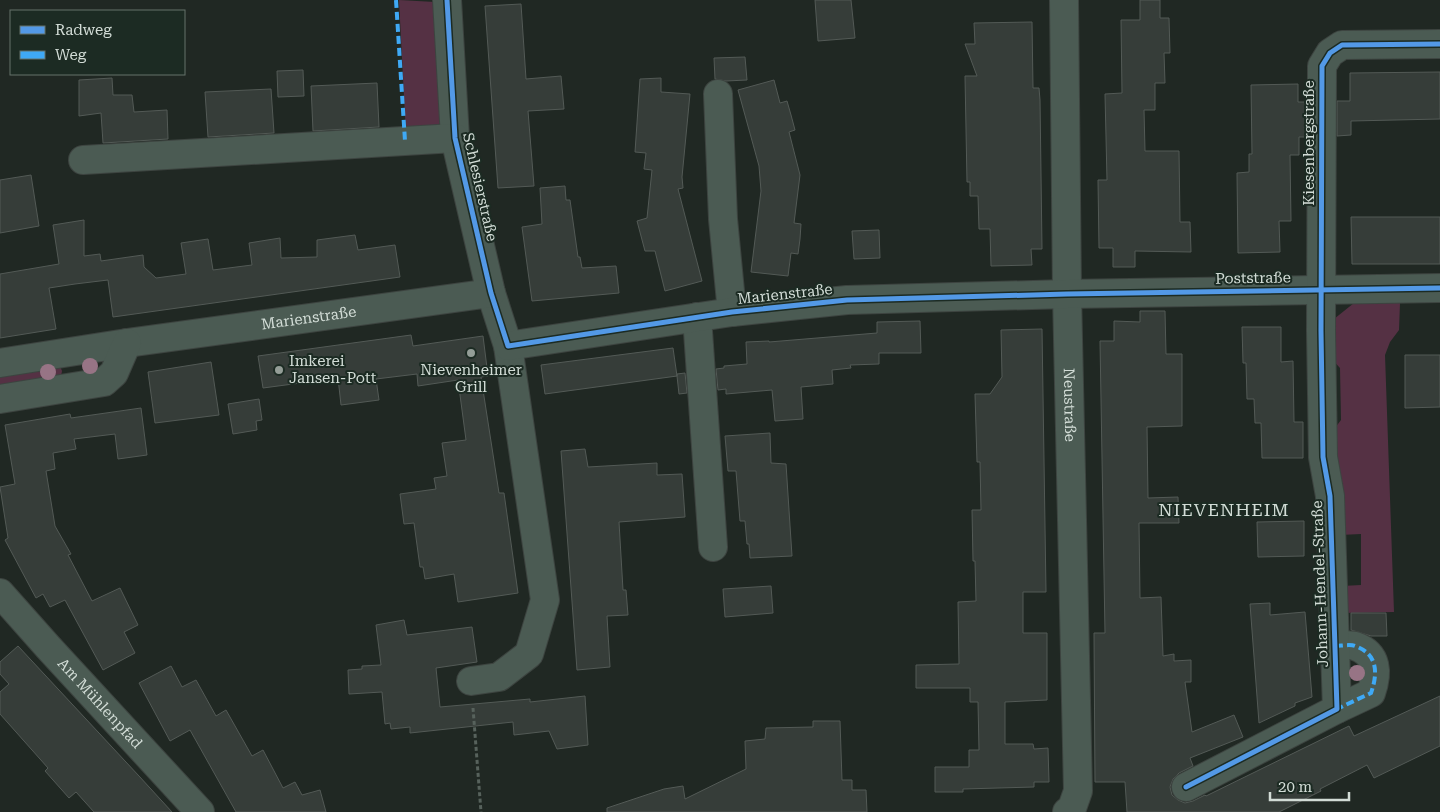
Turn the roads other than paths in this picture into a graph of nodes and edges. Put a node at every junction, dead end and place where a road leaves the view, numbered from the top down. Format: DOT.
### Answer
graph roads {
  1 [pos="447,0"];
  2 [pos="1064,0"];
  3 [pos="1440,44"];
  4 [pos="718,94"];
  5 [pos="455,138"];
  6 [pos="82,160"];
  7 [pos="1440,288"];
  8 [pos="1322,289"];
  9 [pos="492,293"];
  10 [pos="1067,294"];
  11 [pos="732,312"];
  12 [pos="697,317"];
  13 [pos="127,343"];
  14 [pos="508,346"];
  15 [pos="65,353"];
  16 [pos="0,363"];
  17 [pos="70,389"];
  18 [pos="0,399"];
  19 [pos="713,547"];
  20 [pos="0,593"];
  21 [pos="1335,646"];
  22 [pos="471,681"];
  23 [pos="1337,709"];
  24 [pos="1186,787"];
  25 [pos="1070,810"];
  26 [pos="200,812"];
  1 -- 5 [label="street, Schlesierstraße"];
  2 -- 10 [label="street, Neustraße"];
  3 -- 8 [label="street, Kiesenbergstraße"];
  4 -- 11 [label="street, Marienstraße"];
  5 -- 6 [label="street, Schlesierstraße"];
  5 -- 9 [label="street, Schlesierstraße"];
  7 -- 8 [label="street, Poststraße"];
  8 -- 10 [label="street, Poststraße"];
  8 -- 21 [label="street, Johann-Hendel-Straße"];
  9 -- 13 [label="street, Marienstraße"];
  9 -- 14 [label="street, Schlesierstraße"];
  10 -- 11 [label="street, Marienstraße"];
  10 -- 25 [label="street, Neustraße"];
  11 -- 12 [label="street, Marienstraße"];
  12 -- 14 [label="street, Marienstraße"];
  12 -- 19 [label="street"];
  13 -- 15 [label="street, Marienstraße"];
  13 -- 17 [label="street"];
  14 -- 22 [label="street, Schlesierstraße"];
  15 -- 16 [label="street, Marienstraße"];
  15 -- 17 [label="street"];
  17 -- 18 [label="street"];
  20 -- 26 [label="street, Am Mühlenpfad"];
  21 -- 23 [label="street, Johann-Hendel-Straße"];
  21 -- 23 [label="street, Johann-Hendel-Straße"];
  23 -- 24 [label="street, Johann-Hendel-Straße"];
}
